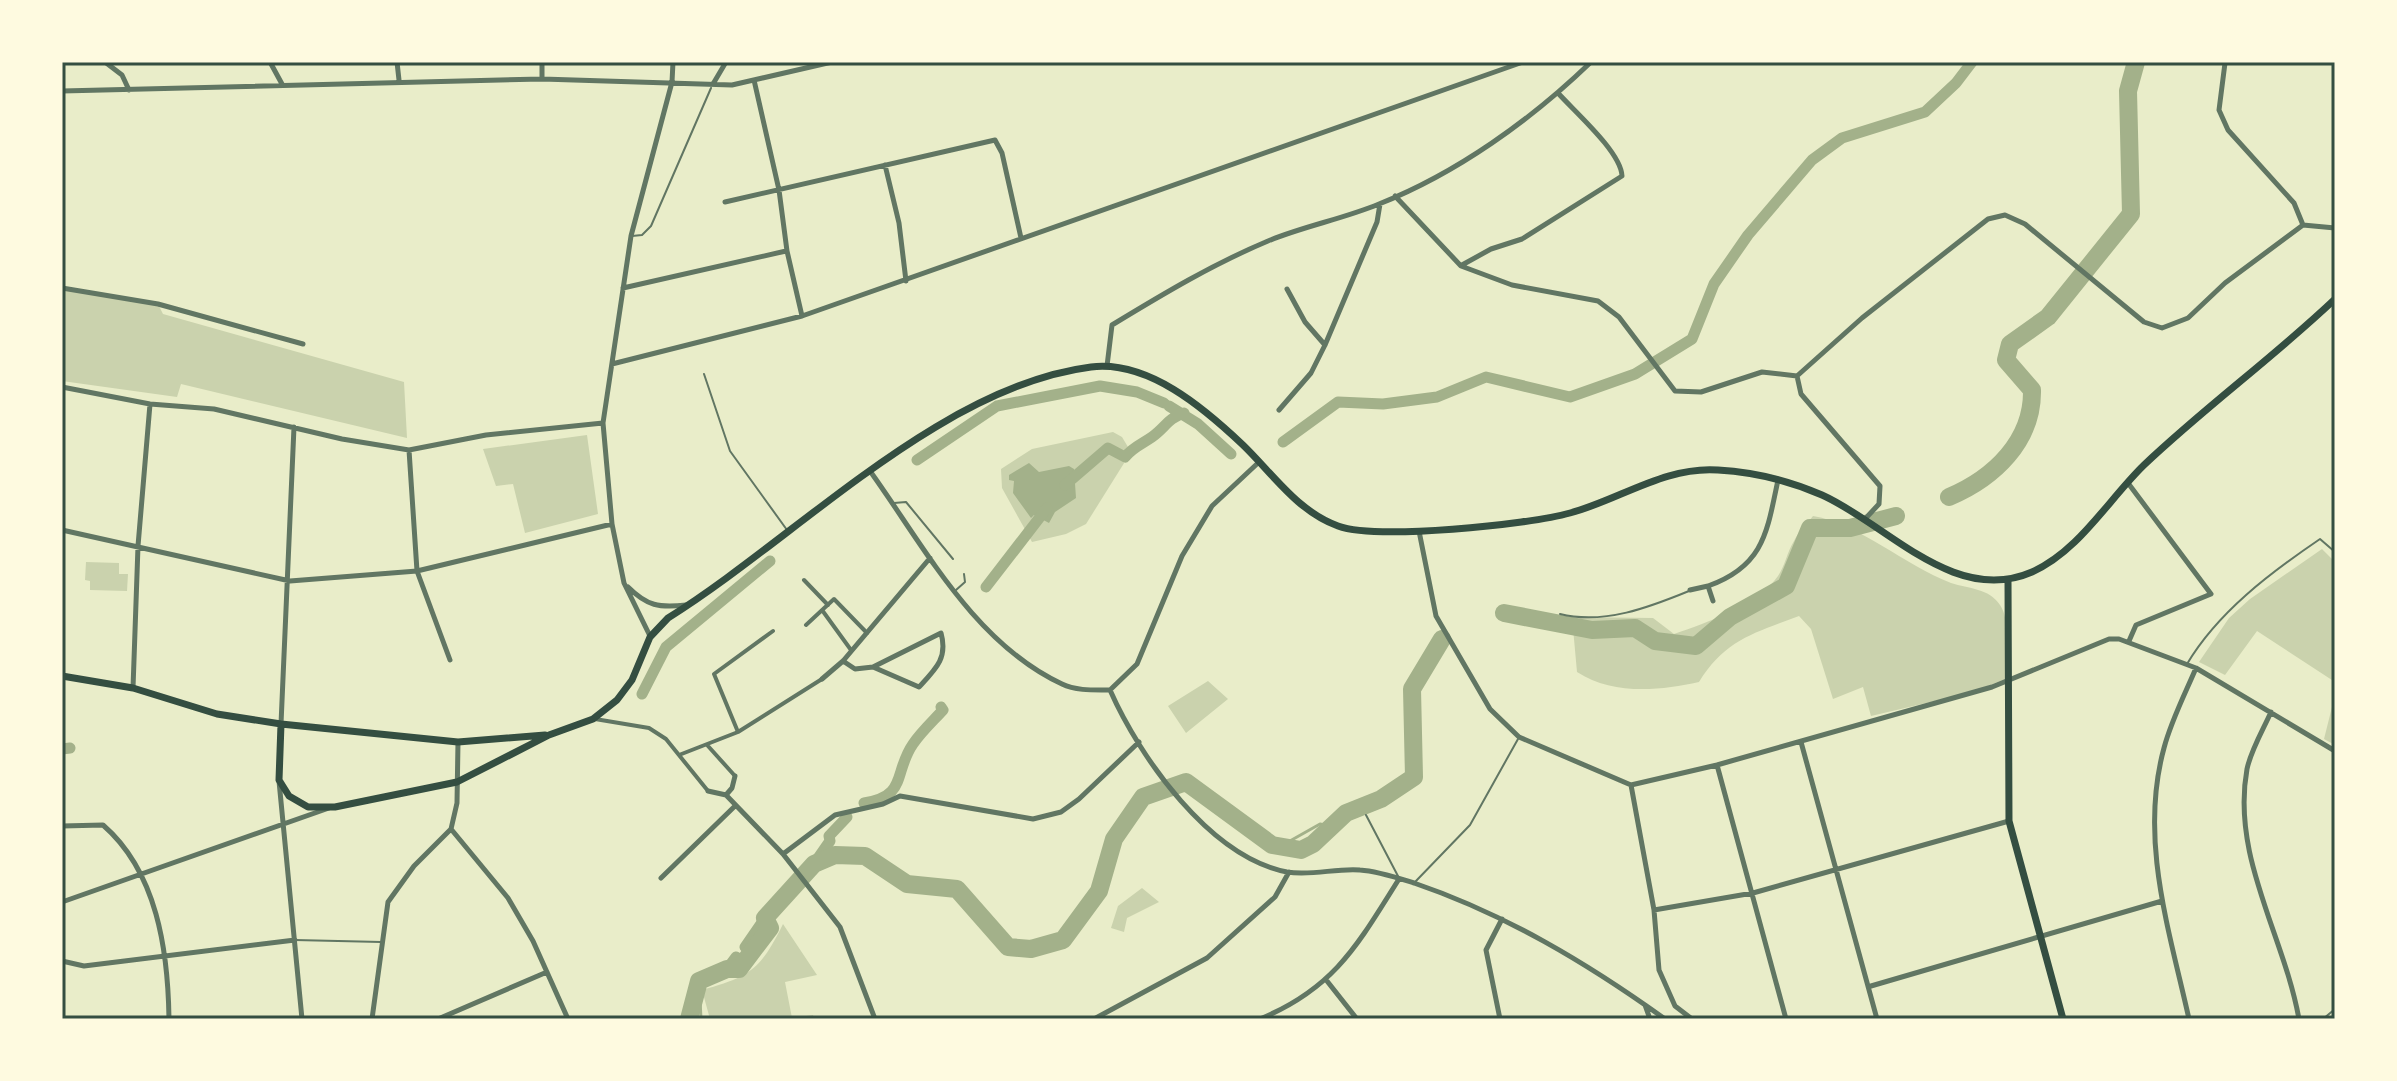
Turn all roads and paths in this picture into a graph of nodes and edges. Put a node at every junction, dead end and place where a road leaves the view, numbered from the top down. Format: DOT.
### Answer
graph roads {
  1 [pos="105,62"];
  2 [pos="270,62"];
  3 [pos="397,62"];
  4 [pos="542,62"];
  5 [pos="673,62"];
  6 [pos="726,62"];
  7 [pos="832,62"];
  8 [pos="1523,62"];
  9 [pos="1591,62"];
  10 [pos="2225,63"];
  11 [pos="542,79"];
  12 [pos="399,80"];
  13 [pos="754,80"];
  14 [pos="672,82"];
  15 [pos="282,84"];
  16 [pos="712,85"];
  17 [pos="129,90"];
  18 [pos="62,91"];
  19 [pos="1558,93"];
  20 [pos="885,165"];
  21 [pos="779,190"];
  22 [pos="1395,196"];
  23 [pos="725,202"];
  24 [pos="1380,204"];
  25 [pos="2303,225"];
  26 [pos="2335,228"];
  27 [pos="631,236"];
  28 [pos="1021,238"];
  29 [pos="787,251"];
  30 [pos="1461,266"];
  31 [pos="906,281"];
  32 [pos="62,288"];
  33 [pos="623,288"];
  34 [pos="1287,289"];
  35 [pos="2335,299"];
  36 [pos="802,316"];
  37 [pos="303,344"];
  38 [pos="1325,345"];
  39 [pos="612,364"];
  40 [pos="1107,366"];
  41 [pos="704,374"];
  42 [pos="1797,376"];
  43 [pos="62,387"];
  44 [pos="150,404"];
  45 [pos="1279,410"];
  46 [pos="603,423"];
  47 [pos="294,427"];
  48 [pos="409,450"];
  49 [pos="1259,462"];
  50 [pos="870,471"];
  51 [pos="1778,480"];
  52 [pos="2128,483"];
  53 [pos="892,503"];
  54 [pos="1865,519"];
  55 [pos="612,524"];
  56 [pos="62,530"];
  57 [pos="788,531"];
  58 [pos="1419,531"];
  59 [pos="138,546"];
  60 [pos="2335,552"];
  61 [pos="930,558"];
  62 [pos="953,559"];
  63 [pos="417,571"];
  64 [pos="964,574"];
  65 [pos="804,580"];
  66 [pos="2008,580"];
  67 [pos="290,581"];
  68 [pos="624,583"];
  69 [pos="1708,586"];
  70 [pos="1690,590"];
  71 [pos="955,591"];
  72 [pos="1713,601"];
  73 [pos="691,604"];
  74 [pos="828,605"];
  75 [pos="822,610"];
  76 [pos="1560,614"];
  77 [pos="806,625"];
  78 [pos="773,631"];
  79 [pos="867,633"];
  80 [pos="650,637"];
  81 [pos="2129,641"];
  82 [pos="852,651"];
  83 [pos="450,660"];
  84 [pos="843,661"];
  85 [pos="2187,665"];
  86 [pos="873,667"];
  87 [pos="2196,668"];
  88 [pos="62,676"];
  89 [pos="822,679"];
  90 [pos="2010,680"];
  91 [pos="133,688"];
  92 [pos="1110,690"];
  93 [pos="2271,712"];
  94 [pos="593,719"];
  95 [pos="281,724"];
  96 [pos="738,732"];
  97 [pos="549,735"];
  98 [pos="1519,737"];
  99 [pos="458,742"];
  100 [pos="1139,742"];
  101 [pos="1801,742"];
  102 [pos="708,746"];
  103 [pos="2335,751"];
  104 [pos="679,755"];
  105 [pos="1717,765"];
  106 [pos="735,776"];
  107 [pos="279,780"];
  108 [pos="457,782"];
  109 [pos="1631,785"];
  110 [pos="708,791"];
  111 [pos="726,795"];
  112 [pos="735,806"];
  113 [pos="335,807"];
  114 [pos="1366,815"];
  115 [pos="2009,821"];
  116 [pos="282,823"];
  117 [pos="62,826"];
  118 [pos="451,829"];
  119 [pos="783,854"];
  120 [pos="1838,868"];
  121 [pos="1289,872"];
  122 [pos="143,874"];
  123 [pos="661,878"];
  124 [pos="1399,879"];
  125 [pos="1414,883"];
  126 [pos="1753,893"];
  127 [pos="2162,901"];
  128 [pos="62,902"];
  129 [pos="1654,910"];
  130 [pos="1502,919"];
  131 [pos="2041,936"];
  132 [pos="295,940"];
  133 [pos="382,942"];
  134 [pos="162,955"];
  135 [pos="62,961"];
  136 [pos="547,972"];
  137 [pos="1327,981"];
  138 [pos="1871,986"];
  139 [pos="1644,1004"];
  140 [pos="2335,1009"];
  141 [pos="2060,1018"];
  142 [pos="169,1019"];
  143 [pos="302,1019"];
  144 [pos="372,1019"];
  145 [pos="438,1019"];
  146 [pos="568,1019"];
  147 [pos="875,1019"];
  148 [pos="1094,1019"];
  149 [pos="1260,1019"];
  150 [pos="1357,1019"];
  151 [pos="1500,1019"];
  152 [pos="1650,1019"];
  153 [pos="1665,1019"];
  154 [pos="1692,1019"];
  155 [pos="1786,1019"];
  156 [pos="1877,1019"];
  157 [pos="2189,1019"];
  158 [pos="2299,1019"];
  159 [pos="2323,1019"];
  1 -- 17 [label="street"];
  2 -- 15 [label="street"];
  3 -- 12 [label="street"];
  4 -- 11 [label="street"];
  5 -- 14 [label="street"];
  6 -- 16 [label="street"];
  7 -- 13 [label="street"];
  8 -- 28 [label="street"];
  9 -- 19 [label="street"];
  10 -- 25 [label="street"];
  11 -- 12 [label="street"];
  11 -- 14 [label="street"];
  12 -- 15 [label="street"];
  13 -- 16 [label="street"];
  13 -- 21 [label="street"];
  14 -- 16 [label="street"];
  14 -- 27 [label="street"];
  15 -- 17 [label="street"];
  16 -- 27 [label="lane"];
  17 -- 18 [label="street"];
  19 -- 22 [label="street"];
  19 -- 30 [label="street"];
  20 -- 21 [label="street"];
  20 -- 28 [label="street"];
  20 -- 31 [label="street"];
  21 -- 23 [label="street"];
  21 -- 29 [label="street"];
  22 -- 24 [label="street"];
  22 -- 30 [label="street"];
  24 -- 38 [label="street"];
  24 -- 40 [label="street"];
  25 -- 26 [label="street"];
  25 -- 42 [label="street"];
  27 -- 33 [label="street"];
  28 -- 31 [label="street"];
  29 -- 33 [label="street"];
  29 -- 36 [label="street"];
  30 -- 42 [label="street"];
  31 -- 36 [label="street"];
  32 -- 37 [label="street"];
  33 -- 39 [label="street"];
  34 -- 38 [label="street"];
  35 -- 52 [label="main road"];
  36 -- 39 [label="street"];
  38 -- 45 [label="street"];
  39 -- 46 [label="street"];
  40 -- 49 [label="main road"];
  40 -- 50 [label="main road"];
  41 -- 57 [label="lane"];
  42 -- 54 [label="street"];
  43 -- 44 [label="street"];
  44 -- 47 [label="street"];
  44 -- 59 [label="street"];
  46 -- 48 [label="street"];
  46 -- 55 [label="street"];
  47 -- 48 [label="street"];
  47 -- 67 [label="street"];
  48 -- 63 [label="street"];
  49 -- 58 [label="main road"];
  49 -- 92 [label="street"];
  50 -- 53 [label="street"];
  50 -- 57 [label="main road"];
  51 -- 54 [label="main road"];
  51 -- 58 [label="main road"];
  51 -- 69 [label="street"];
  52 -- 66 [label="main road"];
  52 -- 81 [label="street"];
  53 -- 61 [label="street"];
  53 -- 62 [label="lane"];
  54 -- 66 [label="main road"];
  55 -- 63 [label="street"];
  55 -- 68 [label="street"];
  56 -- 59 [label="street"];
  57 -- 73 [label="main road"];
  58 -- 98 [label="street"];
  59 -- 67 [label="street"];
  59 -- 91 [label="street"];
  60 -- 85 [label="lane"];
  61 -- 71 [label="street"];
  61 -- 79 [label="street"];
  63 -- 67 [label="street"];
  63 -- 83 [label="street"];
  64 -- 71 [label="lane"];
  65 -- 74 [label="street"];
  66 -- 90 [label="main road"];
  67 -- 95 [label="street"];
  68 -- 73 [label="street"];
  68 -- 80 [label="street"];
  69 -- 70 [label="street"];
  69 -- 72 [label="street"];
  70 -- 76 [label="lane"];
  71 -- 92 [label="street"];
  73 -- 80 [label="main road"];
  74 -- 75 [label="street"];
  74 -- 79 [label="street"];
  75 -- 77 [label="street"];
  75 -- 82 [label="street"];
  78 -- 96 [label="street"];
  79 -- 82 [label="street"];
  80 -- 94 [label="main road"];
  81 -- 85 [label="street"];
  81 -- 90 [label="street"];
  82 -- 84 [label="street"];
  84 -- 86 [label="street"];
  84 -- 89 [label="street"];
  85 -- 87 [label="street"];
  86 -- 86 [label="street"];
  87 -- 93 [label="street"];
  87 -- 127 [label="street"];
  88 -- 91 [label="main road"];
  89 -- 96 [label="street"];
  90 -- 101 [label="street"];
  90 -- 115 [label="main road"];
  91 -- 95 [label="main road"];
  92 -- 100 [label="street"];
  93 -- 103 [label="street"];
  93 -- 158 [label="street"];
  94 -- 97 [label="main road"];
  94 -- 104 [label="street"];
  95 -- 99 [label="main road"];
  95 -- 107 [label="main road"];
  96 -- 102 [label="street"];
  97 -- 99 [label="main road"];
  97 -- 108 [label="main road"];
  98 -- 109 [label="street"];
  98 -- 125 [label="lane"];
  99 -- 108 [label="street"];
  100 -- 119 [label="street"];
  100 -- 121 [label="street"];
  101 -- 105 [label="street"];
  101 -- 120 [label="street"];
  102 -- 104 [label="street"];
  102 -- 106 [label="street"];
  104 -- 110 [label="street"];
  105 -- 109 [label="street"];
  105 -- 126 [label="street"];
  106 -- 111 [label="street"];
  107 -- 113 [label="main road"];
  107 -- 116 [label="street"];
  108 -- 113 [label="main road"];
  108 -- 118 [label="street"];
  109 -- 129 [label="street"];
  110 -- 111 [label="street"];
  111 -- 112 [label="street"];
  112 -- 119 [label="street"];
  112 -- 123 [label="street"];
  113 -- 116 [label="street"];
  114 -- 124 [label="lane"];
  115 -- 120 [label="street"];
  115 -- 131 [label="main road"];
  116 -- 122 [label="street"];
  116 -- 132 [label="street"];
  117 -- 122 [label="street"];
  118 -- 133 [label="street"];
  118 -- 136 [label="street"];
  119 -- 147 [label="street"];
  120 -- 126 [label="street"];
  120 -- 138 [label="street"];
  121 -- 124 [label="street"];
  121 -- 148 [label="street"];
  122 -- 128 [label="street"];
  122 -- 134 [label="street"];
  124 -- 125 [label="street"];
  124 -- 137 [label="street"];
  125 -- 130 [label="street"];
  126 -- 129 [label="street"];
  126 -- 155 [label="street"];
  127 -- 131 [label="street"];
  127 -- 157 [label="street"];
  129 -- 154 [label="street"];
  130 -- 139 [label="street"];
  130 -- 151 [label="street"];
  131 -- 138 [label="street"];
  131 -- 141 [label="main road"];
  132 -- 133 [label="lane"];
  132 -- 134 [label="street"];
  132 -- 143 [label="street"];
  133 -- 144 [label="street"];
  134 -- 135 [label="street"];
  134 -- 142 [label="street"];
  136 -- 145 [label="street"];
  136 -- 146 [label="street"];
  137 -- 149 [label="street"];
  137 -- 150 [label="street"];
  138 -- 156 [label="street"];
  139 -- 152 [label="street"];
  139 -- 153 [label="street"];
  140 -- 159 [label="lane"];
}
